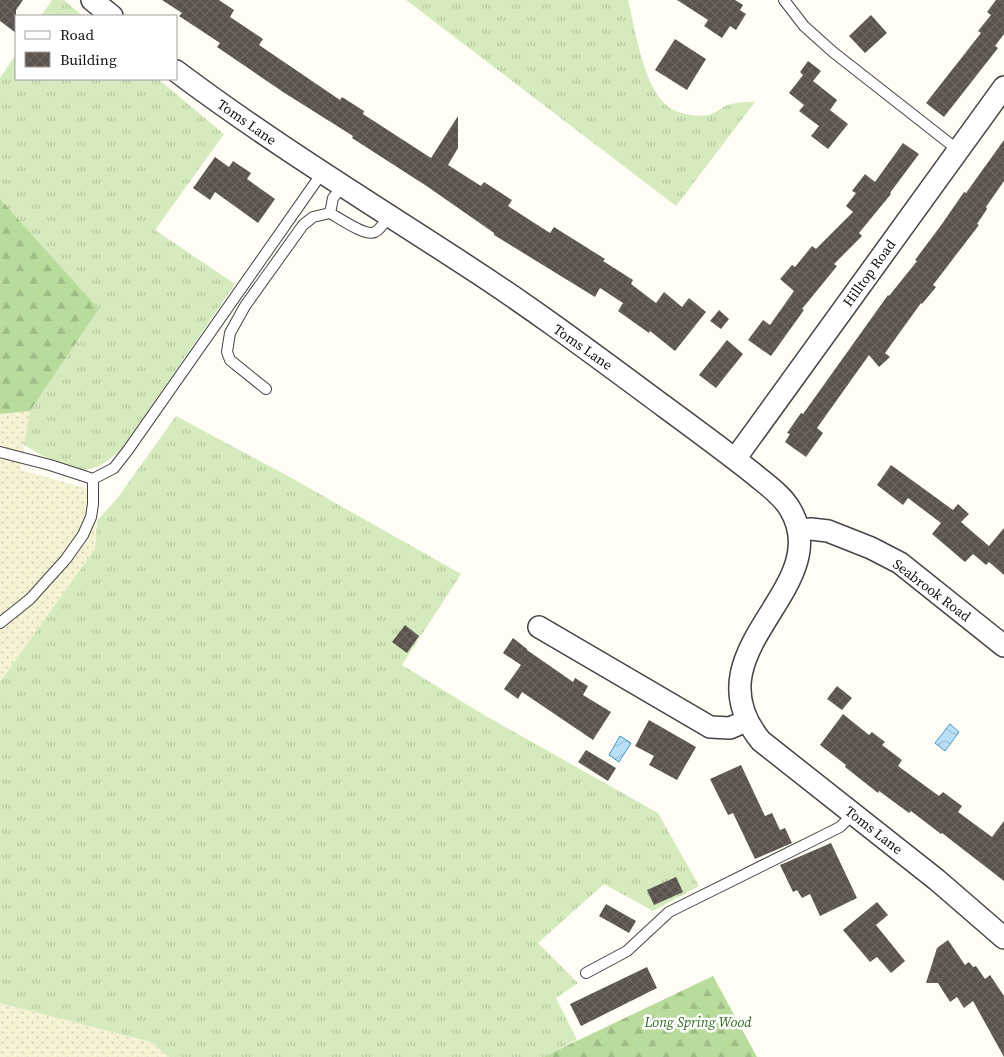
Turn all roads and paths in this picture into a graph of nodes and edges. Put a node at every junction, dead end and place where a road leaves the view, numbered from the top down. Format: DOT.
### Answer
graph roads {
  1 [pos="92,0"];
  2 [pos="784,0"];
  3 [pos="111,15"];
  4 [pos="178,72"];
  5 [pos="1004,87"];
  6 [pos="958,150"];
  7 [pos="322,173"];
  8 [pos="342,186"];
  9 [pos="330,213"];
  10 [pos="389,216"];
  11 [pos="266,389"];
  12 [pos="0,452"];
  13 [pos="735,458"];
  14 [pos="93,479"];
  15 [pos="798,530"];
  16 [pos="0,623"];
  17 [pos="540,627"];
  18 [pos="1004,646"];
  19 [pos="746,721"];
  20 [pos="853,814"];
  21 [pos="1004,938"];
  22 [pos="586,973"];
  1 -- 3 [label="street"];
  2 -- 6 [label="lane"];
  4 -- 7 [label="street, Toms Lane"];
  5 -- 6 [label="street, Hilltop Road"];
  6 -- 13 [label="street, Hilltop Road"];
  7 -- 8 [label="street, Toms Lane"];
  7 -- 14 [label="lane"];
  8 -- 9 [label="lane"];
  8 -- 10 [label="street, Toms Lane"];
  9 -- 10 [label="lane"];
  9 -- 11 [label="lane"];
  10 -- 13 [label="street, Toms Lane"];
  12 -- 14 [label="lane"];
  13 -- 15 [label="street, Toms Lane"];
  14 -- 16 [label="lane"];
  15 -- 18 [label="street, Seabrook Road"];
  15 -- 19 [label="street, Toms Lane"];
  17 -- 19 [label="street"];
  19 -- 20 [label="street, Toms Lane"];
  20 -- 21 [label="street, Toms Lane"];
  20 -- 22 [label="lane"];
}
